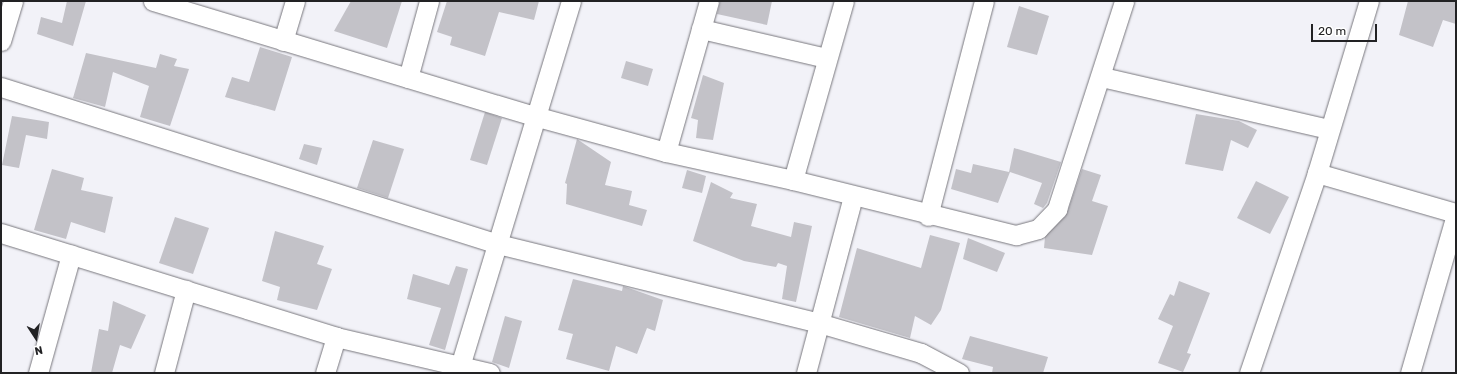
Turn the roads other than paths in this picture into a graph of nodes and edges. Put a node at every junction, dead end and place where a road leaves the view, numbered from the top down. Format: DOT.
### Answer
graph roads {
  1 [pos="13,1"];
  2 [pos="154,1"];
  3 [pos="295,1"];
  4 [pos="429,1"];
  5 [pos="571,1"];
  6 [pos="709,1"];
  7 [pos="844,1"];
  8 [pos="984,1"];
  9 [pos="1124,1"];
  10 [pos="1369,1"];
  11 [pos="701,29"];
  12 [pos="283,40"];
  13 [pos="1,41"];
  14 [pos="827,58"];
  15 [pos="1102,77"];
  16 [pos="408,78"];
  17 [pos="1,87"];
  18 [pos="538,117"];
  19 [pos="1329,129"];
  20 [pos="666,152"];
  21 [pos="1317,173"];
  22 [pos="793,180"];
  23 [pos="853,196"];
  24 [pos="1456,214"];
  25 [pos="928,216"];
  26 [pos="1,233"];
  27 [pos="498,244"];
  28 [pos="71,255"];
  29 [pos="186,290"];
  30 [pos="818,323"];
  31 [pos="336,337"];
  32 [pos="459,369"];
  33 [pos="38,373"];
  34 [pos="164,373"];
  35 [pos="325,373"];
  36 [pos="490,373"];
  37 [pos="806,373"];
  38 [pos="959,373"];
  39 [pos="1250,373"];
  40 [pos="1410,373"];
  1 -- 13 [label="street"];
  2 -- 12 [label="street"];
  3 -- 12 [label="street"];
  4 -- 16 [label="street"];
  5 -- 18 [label="street"];
  6 -- 11 [label="street"];
  7 -- 14 [label="street"];
  8 -- 25 [label="street"];
  9 -- 15 [label="street"];
  10 -- 19 [label="street"];
  11 -- 14 [label="street"];
  11 -- 20 [label="street"];
  12 -- 16 [label="street"];
  14 -- 22 [label="street"];
  15 -- 19 [label="street"];
  15 -- 25 [label="street"];
  16 -- 18 [label="street"];
  17 -- 27 [label="street"];
  18 -- 20 [label="street"];
  18 -- 27 [label="street"];
  19 -- 21 [label="street"];
  20 -- 22 [label="street"];
  21 -- 24 [label="street"];
  21 -- 39 [label="street"];
  22 -- 23 [label="street"];
  23 -- 25 [label="street"];
  23 -- 30 [label="street"];
  24 -- 40 [label="street"];
  26 -- 28 [label="street"];
  27 -- 30 [label="street"];
  27 -- 32 [label="street"];
  28 -- 29 [label="street"];
  28 -- 33 [label="street"];
  29 -- 31 [label="street"];
  29 -- 34 [label="street"];
  30 -- 37 [label="street"];
  30 -- 38 [label="street"];
  31 -- 32 [label="street"];
  31 -- 35 [label="street"];
  32 -- 36 [label="street"];
}
